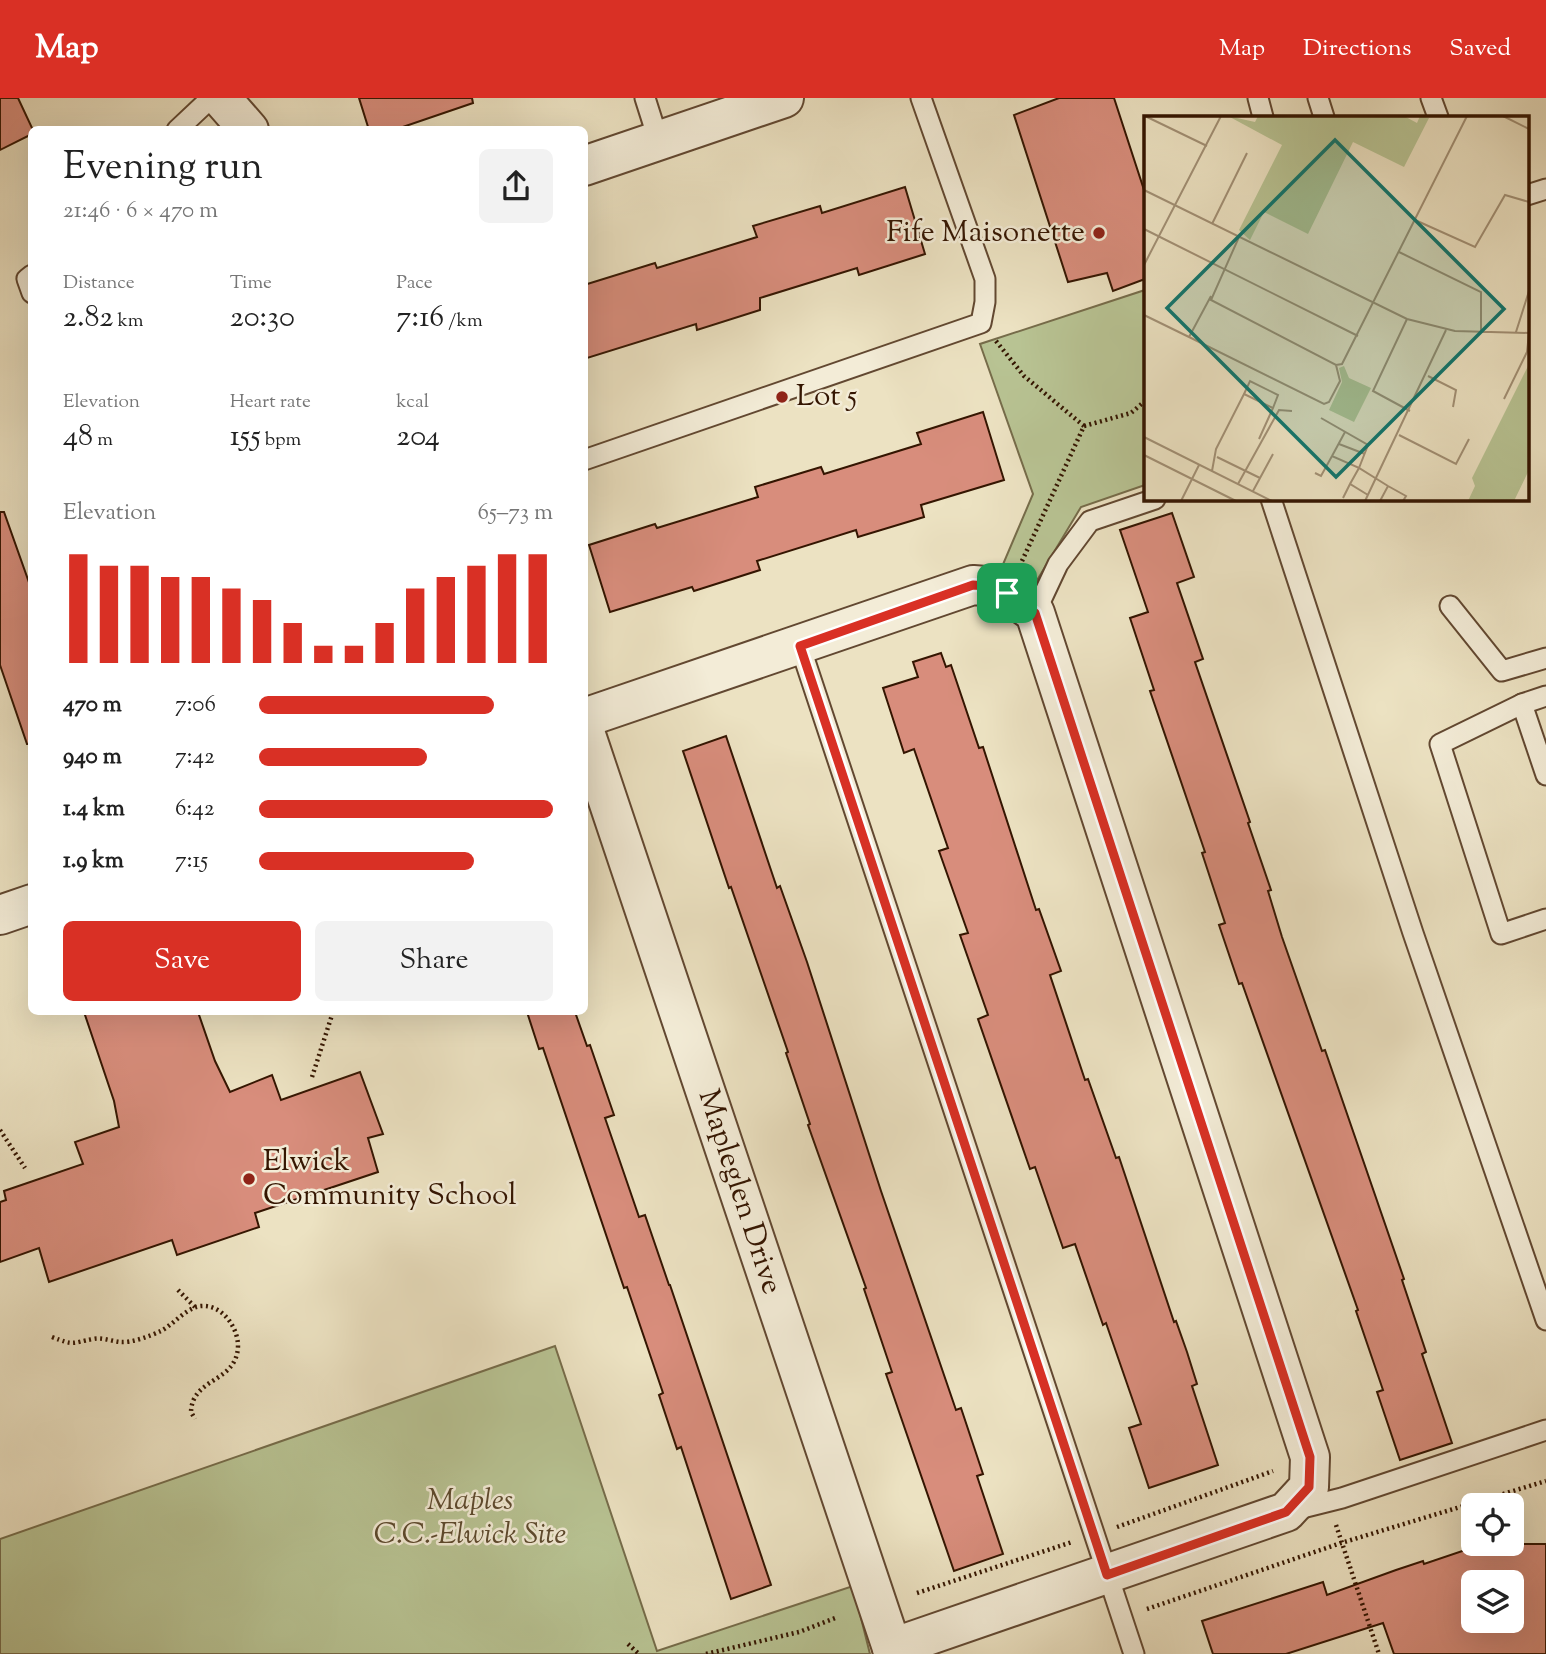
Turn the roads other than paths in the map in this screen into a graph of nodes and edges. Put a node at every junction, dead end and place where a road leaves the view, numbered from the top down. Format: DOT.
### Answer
graph roads {
  1 [pos="211,98"];
  2 [pos="221,98"];
  3 [pos="645,98"];
  4 [pos="784,98"];
  5 [pos="921,98"];
  6 [pos="1258,98"];
  7 [pos="1318,98"];
  8 [pos="1431,98"];
  9 [pos="1263,116"];
  10 [pos="1324,116"];
  11 [pos="1438,116"];
  12 [pos="181,126"];
  13 [pos="246,126"];
  14 [pos="658,139"];
  15 [pos="588,165"];
  16 [pos="1546,189"];
  17 [pos="1528,195"];
  18 [pos="588,459"];
  19 [pos="1152,500"];
  20 [pos="1271,500"];
  21 [pos="1021,603"];
  22 [pos="1450,606"];
  23 [pos="800,646"];
  24 [pos="1546,658"];
  25 [pos="1546,696"];
  26 [pos="1522,704"];
  27 [pos="588,717"];
  28 [pos="588,741"];
  29 [pos="1546,775"];
  30 [pos="28,905"];
  31 [pos="0,915"];
  32 [pos="1546,919"];
  33 [pos="1546,1320"];
  34 [pos="1546,1430"];
  35 [pos="1286,1512"];
  36 [pos="1107,1575"];
  37 [pos="893,1651"];
  38 [pos="1134,1654"];
  1 -- 12 [label="lane"];
  2 -- 13 [label="street"];
  3 -- 14 [label="lane"];
  4 -- 14 [label="street"];
  5 -- 18 [label="lane"];
  6 -- 9 [label="lane"];
  7 -- 10 [label="lane"];
  8 -- 11 [label="lane"];
  14 -- 15 [label="street"];
  16 -- 17 [label="lane"];
  19 -- 21 [label="lane"];
  20 -- 33 [label="lane"];
  21 -- 23 [label="street"];
  21 -- 35 [label="street"];
  22 -- 24 [label="lane"];
  23 -- 27 [label="street"];
  23 -- 36 [label="lane"];
  25 -- 26 [label="lane"];
  26 -- 29 [label="lane"];
  26 -- 32 [label="lane"];
  28 -- 37 [label="street, Mapleglen Drive"];
  30 -- 31 [label="street"];
  34 -- 35 [label="lane"];
  35 -- 36 [label="street"];
  36 -- 37 [label="street"];
  36 -- 38 [label="lane"];
}
